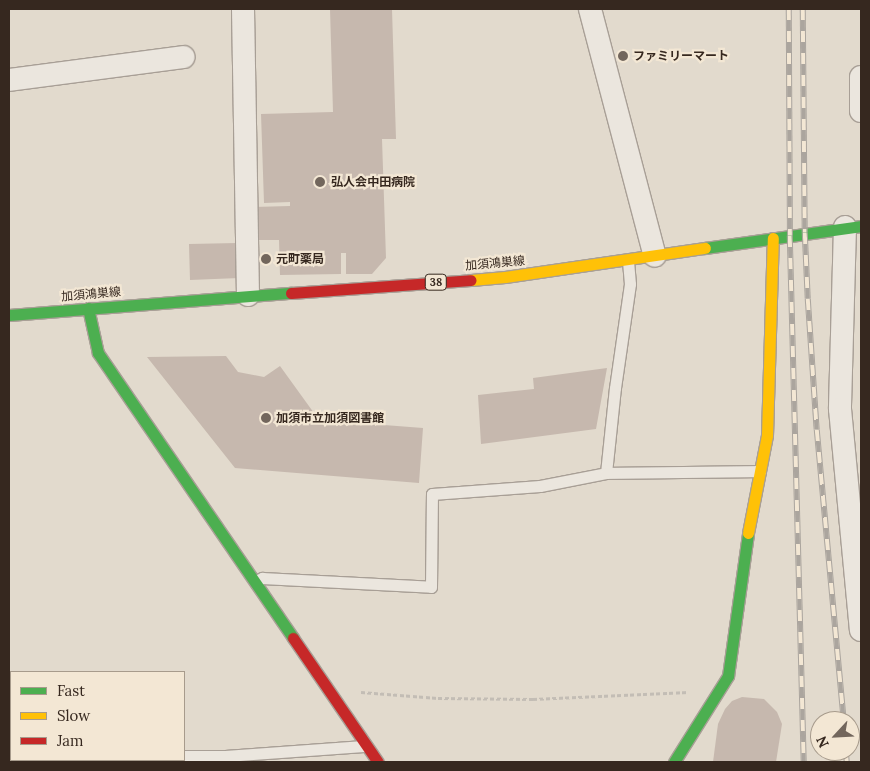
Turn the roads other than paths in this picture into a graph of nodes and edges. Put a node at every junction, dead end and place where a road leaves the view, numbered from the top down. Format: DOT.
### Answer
graph roads {
  1 [pos="243,9"];
  2 [pos="590,9"];
  3 [pos="183,56"];
  4 [pos="861,77"];
  5 [pos="9,80"];
  6 [pos="861,111"];
  7 [pos="853,226"];
  8 [pos="773,238"];
  9 [pos="655,256"];
  10 [pos="628,260"];
  11 [pos="248,295"];
  12 [pos="88,308"];
  13 [pos="9,315"];
  14 [pos="760,471"];
  15 [pos="606,473"];
  16 [pos="255,582"];
  17 [pos="861,630"];
  18 [pos="367,746"];
  19 [pos="185,756"];
  20 [pos="378,762"];
  21 [pos="674,762"];
  1 -- 11 [label="street"];
  2 -- 9 [label="street"];
  3 -- 5 [label="street"];
  4 -- 6 [label="street"];
  7 -- 8 [label="street, 加須鴻巣線 / 38"];
  7 -- 17 [label="street"];
  8 -- 9 [label="street, 加須鴻巣線 / 38"];
  8 -- 14 [label="street"];
  9 -- 10 [label="street, 加須鴻巣線 / 38"];
  10 -- 11 [label="street, 加須鴻巣線 / 38"];
  10 -- 15 [label="lane"];
  11 -- 12 [label="street, 加須鴻巣線 / 38"];
  12 -- 13 [label="street, 加須鴻巣線 / 38"];
  12 -- 16 [label="street"];
  14 -- 15 [label="lane"];
  14 -- 21 [label="street"];
  15 -- 16 [label="lane"];
  16 -- 18 [label="street"];
  18 -- 19 [label="lane"];
  18 -- 20 [label="street"];
}
